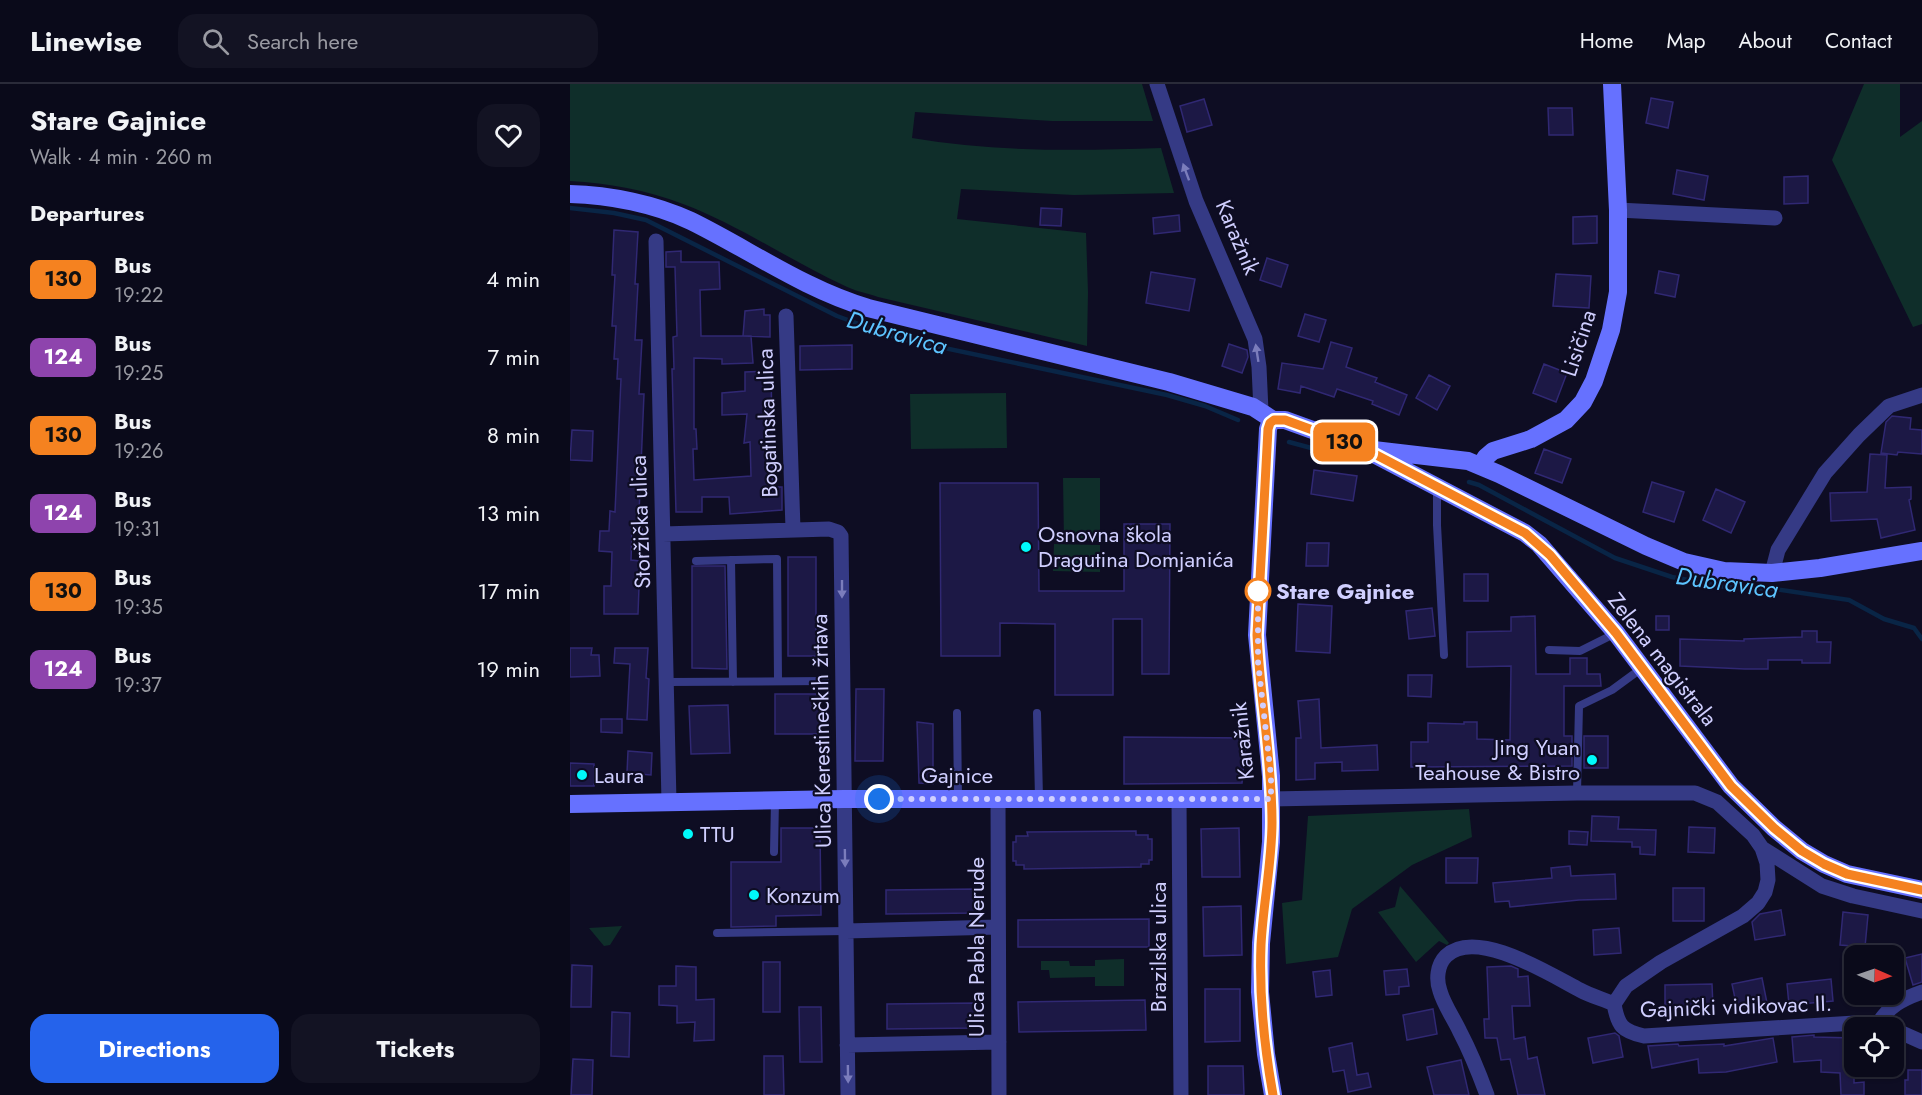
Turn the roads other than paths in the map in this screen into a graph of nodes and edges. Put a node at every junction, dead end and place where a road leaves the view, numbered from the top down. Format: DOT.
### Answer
graph roads {
  1 [pos="1157,84"];
  2 [pos="1612,84"];
  3 [pos="570,194"];
  4 [pos="1618,210"];
  5 [pos="1775,218"];
  6 [pos="656,241"];
  7 [pos="786,316"];
  8 [pos="1922,395"];
  9 [pos="1267,416"];
  10 [pos="1365,449"];
  11 [pos="1455,458"];
  12 [pos="1481,465"];
  13 [pos="1438,488"];
  14 [pos="793,529"];
  15 [pos="663,534"];
  16 [pos="1922,550"];
  17 [pos="731,560"];
  18 [pos="696,561"];
  19 [pos="1772,573"];
  20 [pos="1616,633"];
  21 [pos="1549,650"];
  22 [pos="1444,654"];
  23 [pos="1642,668"];
  24 [pos="778,680"];
  25 [pos="825,681"];
  26 [pos="668,682"];
  27 [pos="733,682"];
  28 [pos="957,713"];
  29 [pos="1037,713"];
  30 [pos="1577,793"];
  31 [pos="1039,798"];
  32 [pos="1179,798"];
  33 [pos="844,799"];
  34 [pos="958,799"];
  35 [pos="998,799"];
  36 [pos="1271,799"];
  37 [pos="775,800"];
  38 [pos="669,802"];
  39 [pos="570,804"];
  40 [pos="1762,848"];
  41 [pos="774,852"];
  42 [pos="1922,890"];
  43 [pos="1922,911"];
  44 [pos="998,927"];
  45 [pos="846,931"];
  46 [pos="717,933"];
  47 [pos="1922,992"];
  48 [pos="1614,1004"];
  49 [pos="1889,1017"];
  50 [pos="1844,1024"];
  51 [pos="1904,1034"];
  52 [pos="999,1042"];
  53 [pos="1922,1042"];
  54 [pos="847,1045"];
  55 [pos="848,1095"];
  56 [pos="999,1095"];
  57 [pos="1181,1095"];
  58 [pos="1273,1095"];
  59 [pos="1487,1095"];
  9 -- 1 [label="street, Karažnik, one-way"];
  2 -- 4 [label="street, Lisičina"];
  3 -- 9 [label="street"];
  4 -- 5 [label="street"];
  4 -- 12 [label="street, Lisičina"];
  6 -- 15 [label="street, Storžička ulica"];
  7 -- 14 [label="street, Bogatinska ulica"];
  8 -- 19 [label="street"];
  9 -- 10 [label="street"];
  9 -- 36 [label="street, Karažnik"];
  10 -- 11 [label="street"];
  10 -- 13 [label="street, Zelena magistrala"];
  11 -- 12 [label="street"];
  11 -- 13 [label="street"];
  12 -- 19 [label="street"];
  13 -- 20 [label="street, Zelena magistrala"];
  13 -- 22 [label="lane"];
  14 -- 15 [label="street"];
  14 -- 33 [label="street, Ulica Kerestinečkih žrtava, one-way"];
  15 -- 26 [label="street, Storžička ulica"];
  16 -- 19 [label="street"];
  17 -- 18 [label="lane"];
  17 -- 24 [label="lane"];
  17 -- 27 [label="lane"];
  20 -- 21 [label="lane"];
  20 -- 23 [label="street, Zelena magistrala"];
  23 -- 30 [label="lane"];
  23 -- 42 [label="street, Zelena magistrala"];
  24 -- 25 [label="lane"];
  24 -- 27 [label="lane"];
  26 -- 27 [label="lane"];
  26 -- 38 [label="street, Storžička ulica"];
  28 -- 34 [label="lane"];
  29 -- 31 [label="lane"];
  30 -- 36 [label="street"];
  30 -- 40 [label="street"];
  31 -- 32 [label="street, Gajnice"];
  31 -- 35 [label="street, Gajnice"];
  32 -- 36 [label="street, Gajnice"];
  32 -- 57 [label="street, Brazilska ulica"];
  33 -- 34 [label="street, Gajnice"];
  33 -- 37 [label="street, Gajnice"];
  33 -- 45 [label="street, Ulica Kerestinečkih žrtava, one-way"];
  34 -- 35 [label="street, Gajnice"];
  35 -- 44 [label="street, Ulica Pabla Nerude"];
  36 -- 58 [label="street, Karažnik"];
  37 -- 38 [label="street, Gajnice"];
  37 -- 41 [label="lane"];
  38 -- 39 [label="street, Gajnice"];
  40 -- 43 [label="street"];
  40 -- 48 [label="street"];
  44 -- 45 [label="street"];
  44 -- 52 [label="street, Ulica Pabla Nerude"];
  45 -- 46 [label="lane"];
  45 -- 54 [label="street, Ulica Kerestinečkih žrtava"];
  47 -- 49 [label="street"];
  48 -- 50 [label="street, Gajnički vidikovac II."];
  48 -- 59 [label="street"];
  51 -- 53 [label="street, Gajnički vidikovac II."];
  52 -- 54 [label="street"];
  52 -- 56 [label="street, Ulica Pabla Nerude"];
  54 -- 55 [label="street, Ulica Kerestinečkih žrtava, one-way"];
}
